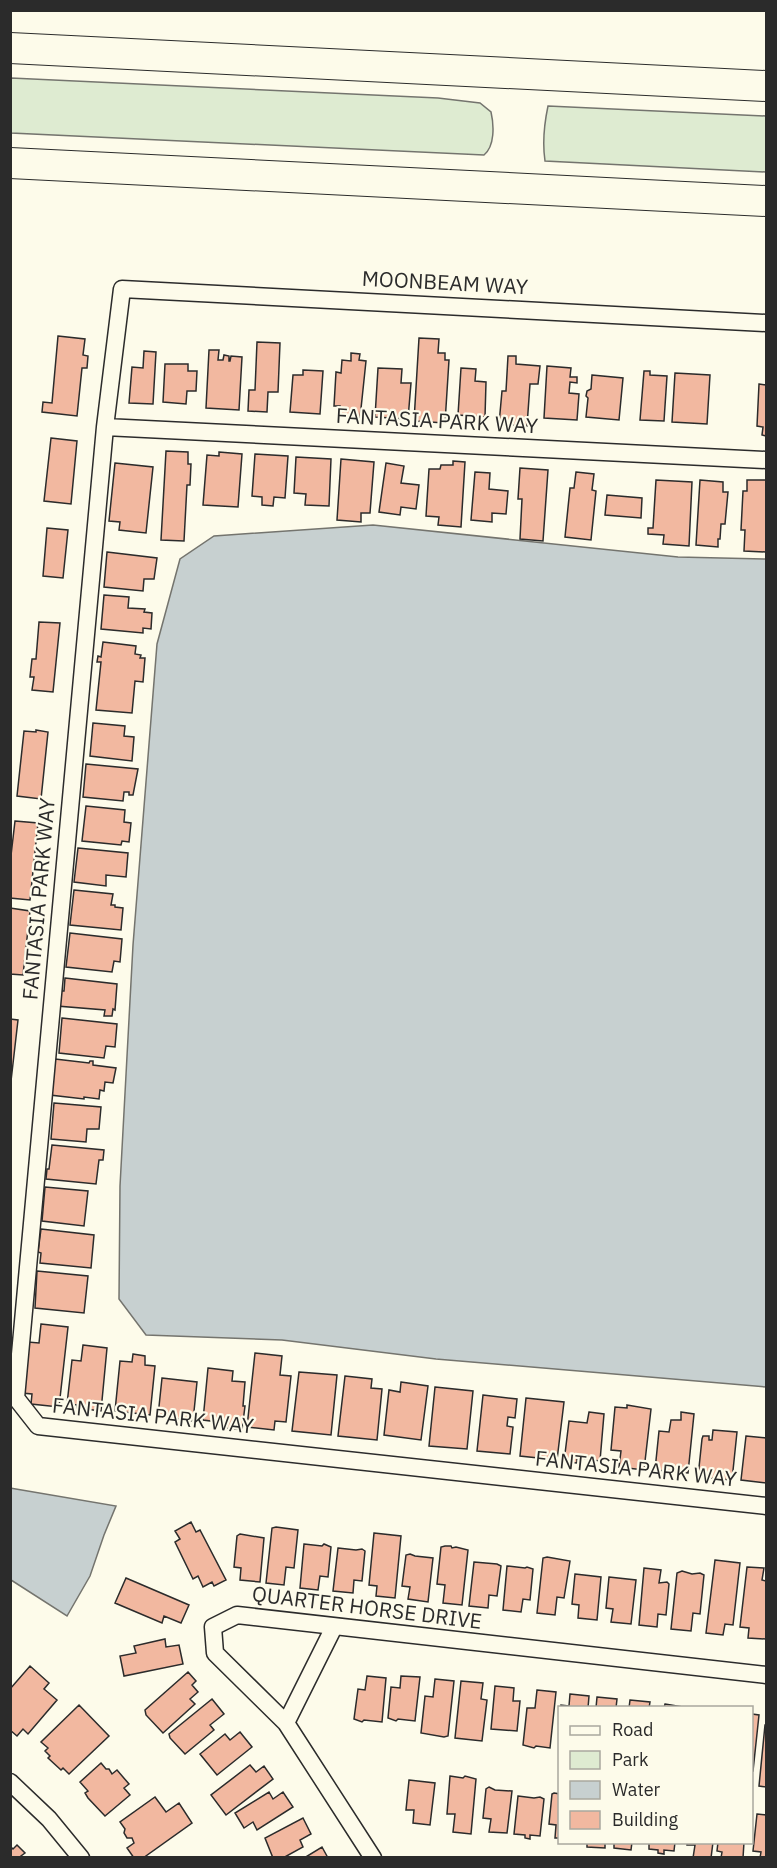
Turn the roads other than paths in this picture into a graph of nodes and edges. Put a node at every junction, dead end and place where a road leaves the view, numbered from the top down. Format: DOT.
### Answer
graph roads {
  1 [pos="10,48"];
  2 [pos="766,86"];
  3 [pos="10,163"];
  4 [pos="766,201"];
  5 [pos="122,289"];
  6 [pos="766,322"];
  7 [pos="105,427"];
  8 [pos="766,460"];
  9 [pos="766,1506"];
  10 [pos="334,1627"];
  11 [pos="766,1676"];
  12 [pos="286,1724"];
  13 [pos="10,1782"];
  14 [pos="81,1857"];
  15 [pos="373,1857"];
  1 -- 2 [label="highway"];
  3 -- 4 [label="highway"];
  5 -- 6 [label="street, MOONBEAM WAY"];
  5 -- 7 [label="street, FANTASIA PARK WAY"];
  7 -- 8 [label="street, FANTASIA PARK WAY"];
  7 -- 9 [label="street, FANTASIA PARK WAY"];
  10 -- 11 [label="street, QUARTER HORSE DRIVE"];
  10 -- 12 [label="street"];
  10 -- 12 [label="street, QUARTER HORSE DRIVE"];
  12 -- 15 [label="street, QUARTER HORSE DRIVE"];
  13 -- 14 [label="street"];
}
